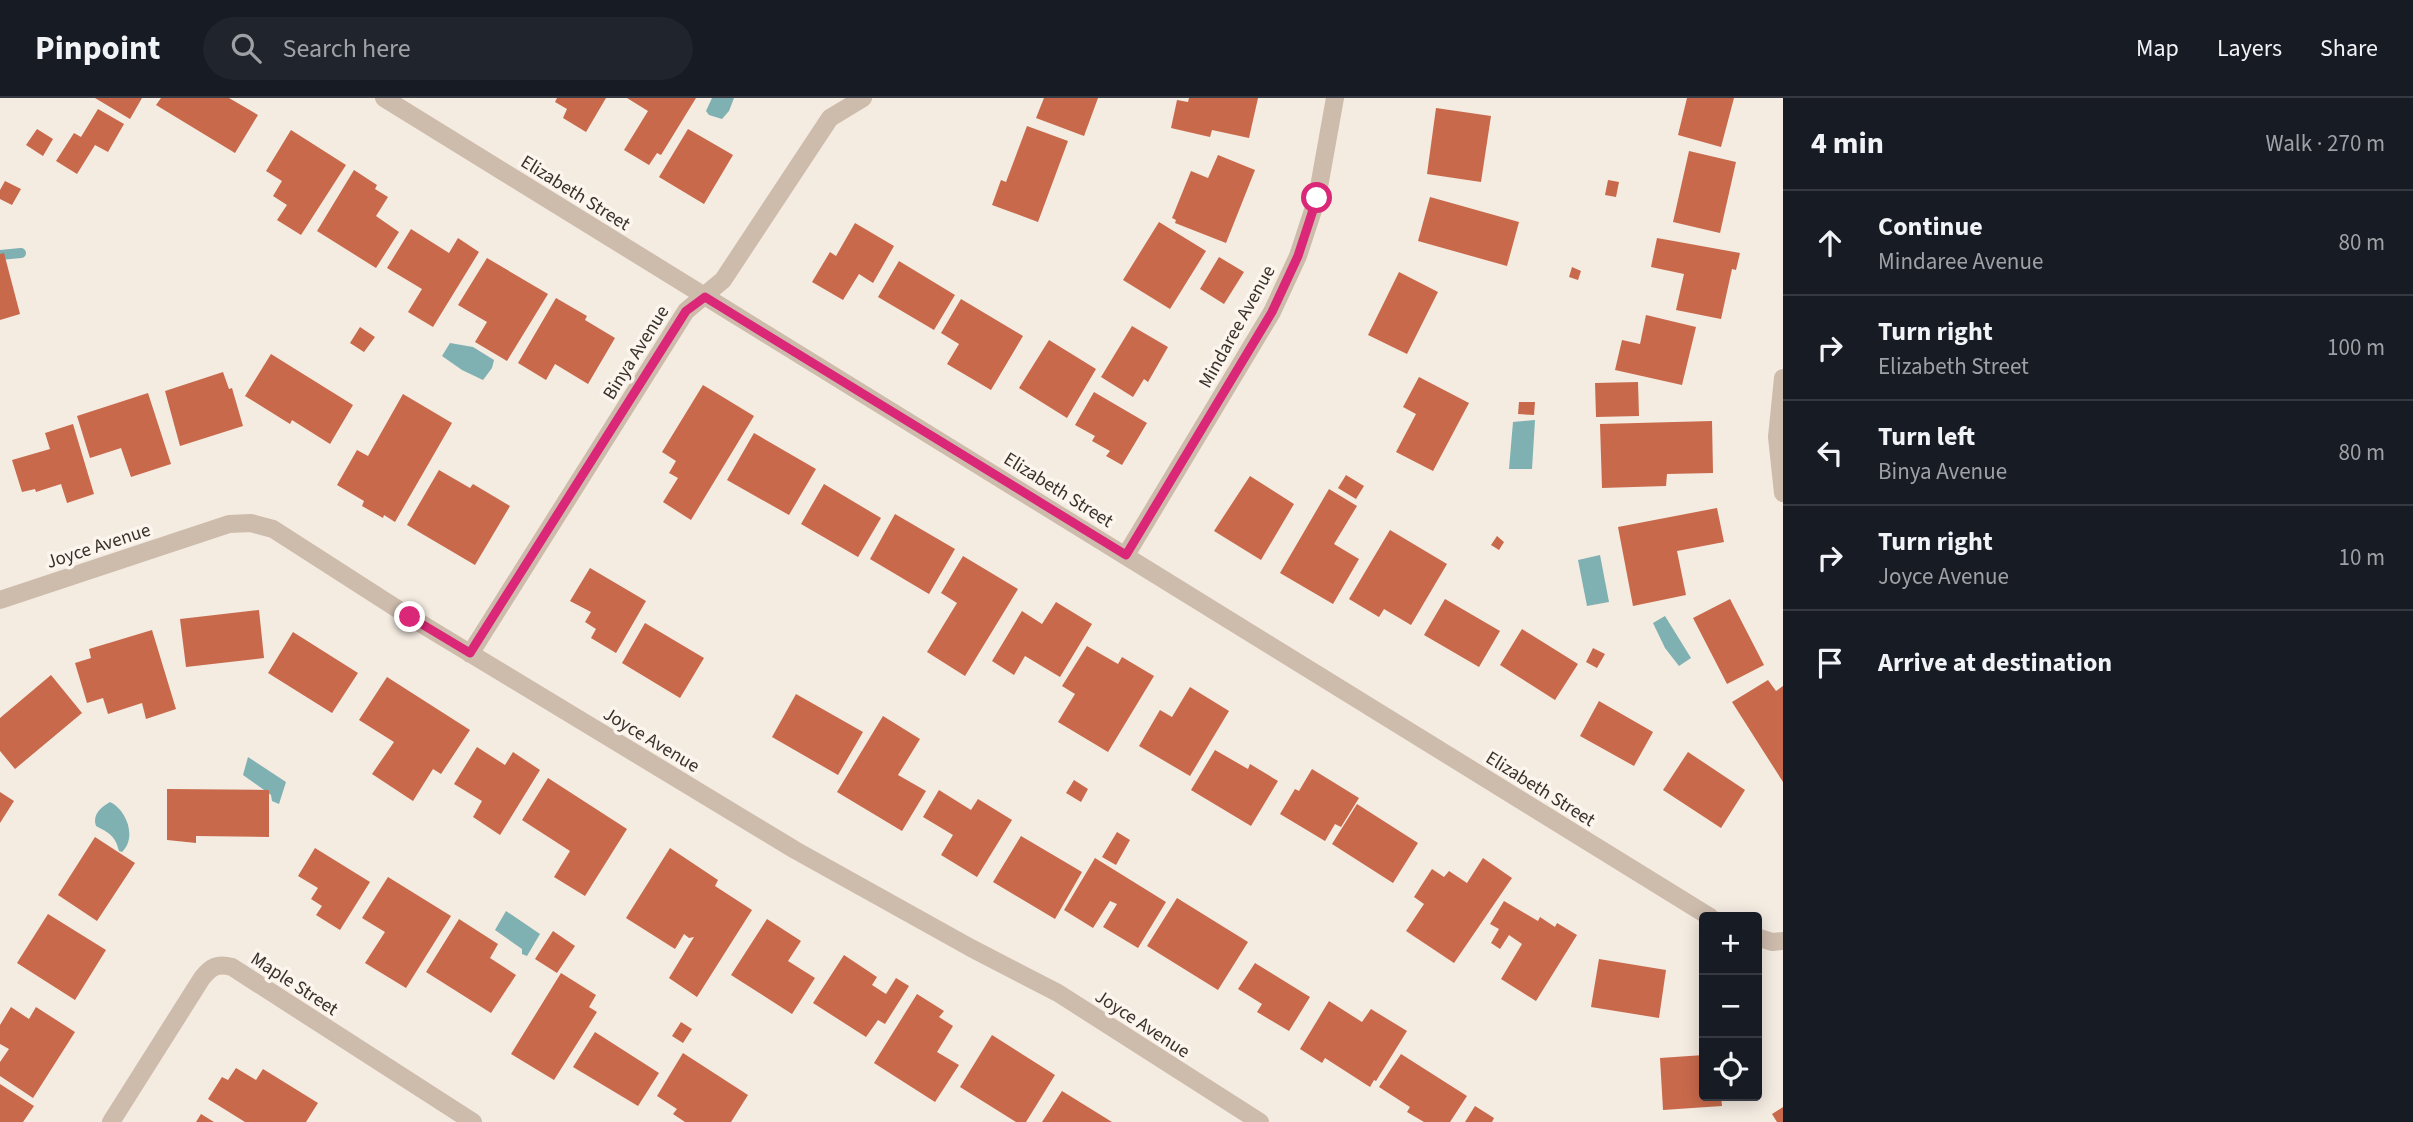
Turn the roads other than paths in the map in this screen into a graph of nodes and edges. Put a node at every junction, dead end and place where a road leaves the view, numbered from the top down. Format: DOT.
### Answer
graph roads {
  1 [pos="384,98"];
  2 [pos="863,98"];
  3 [pos="1335,98"];
  4 [pos="705,297"];
  5 [pos="1783,378"];
  6 [pos="1783,493"];
  7 [pos="1126,555"];
  8 [pos="0,600"];
  9 [pos="470,653"];
  10 [pos="1702,912"];
  11 [pos="1762,939"];
  12 [pos="1783,942"];
  13 [pos="111,1122"];
  14 [pos="473,1122"];
  15 [pos="1260,1122"];
  1 -- 4 [label="street, Elizabeth Street"];
  2 -- 4 [label="street, Binya Avenue"];
  3 -- 7 [label="street, Mindaree Avenue"];
  4 -- 7 [label="street, Elizabeth Street"];
  4 -- 9 [label="street, Binya Avenue"];
  5 -- 6 [label="street"];
  7 -- 10 [label="street, Elizabeth Street"];
  8 -- 9 [label="street, Joyce Avenue"];
  9 -- 15 [label="street, Joyce Avenue"];
  11 -- 12 [label="street"];
  13 -- 14 [label="street, Maple Street"];
}
